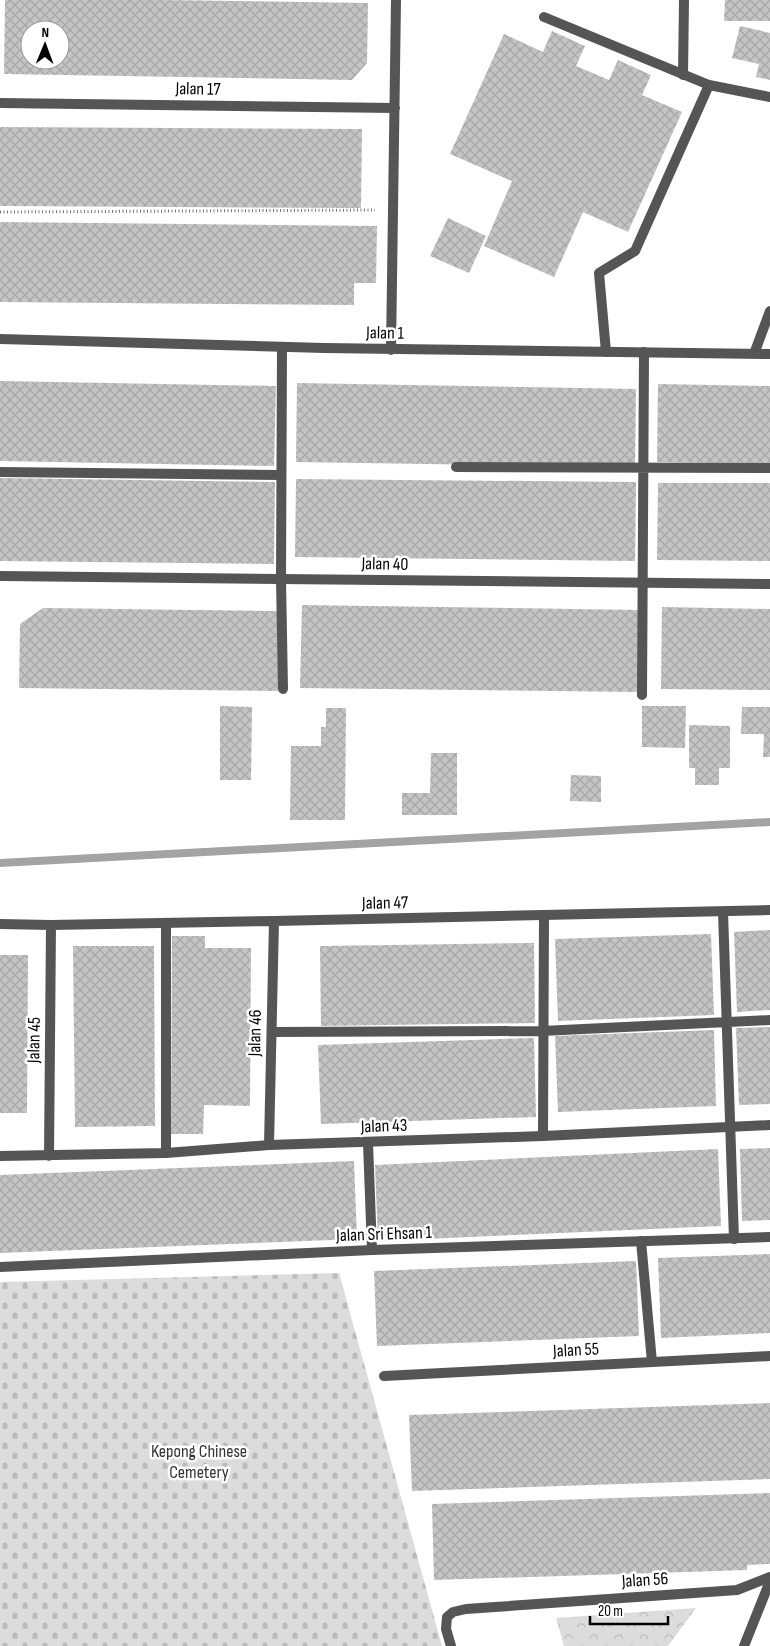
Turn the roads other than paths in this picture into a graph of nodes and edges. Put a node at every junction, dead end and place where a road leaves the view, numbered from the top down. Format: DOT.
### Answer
graph roads {
  1 [pos="396,0"];
  2 [pos="684,0"];
  3 [pos="544,16"];
  4 [pos="684,75"];
  5 [pos="709,85"];
  6 [pos="770,97"];
  7 [pos="0,103"];
  8 [pos="394,108"];
  9 [pos="770,311"];
  10 [pos="0,339"];
  11 [pos="282,347"];
  12 [pos="391,350"];
  13 [pos="606,352"];
  14 [pos="644,352"];
  15 [pos="754,354"];
  16 [pos="770,354"];
  17 [pos="456,466"];
  18 [pos="643,468"];
  19 [pos="770,468"];
  20 [pos="0,472"];
  21 [pos="281,475"];
  22 [pos="0,576"];
  23 [pos="281,579"];
  24 [pos="642,582"];
  25 [pos="770,584"];
  26 [pos="283,689"];
  27 [pos="642,694"];
  28 [pos="770,910"];
  29 [pos="723,912"];
  30 [pos="544,915"];
  31 [pos="274,921"];
  32 [pos="166,923"];
  33 [pos="0,924"];
  34 [pos="51,925"];
  35 [pos="770,1020"];
  36 [pos="726,1022"];
  37 [pos="542,1031"];
  38 [pos="272,1032"];
  39 [pos="770,1125"];
  40 [pos="731,1127"];
  41 [pos="542,1136"];
  42 [pos="368,1143"];
  43 [pos="269,1145"];
  44 [pos="166,1153"];
  45 [pos="0,1156"];
  46 [pos="49,1156"];
  47 [pos="770,1237"];
  48 [pos="734,1239"];
  49 [pos="641,1241"];
  50 [pos="372,1250"];
  51 [pos="0,1267"];
  52 [pos="770,1356"];
  53 [pos="652,1362"];
  54 [pos="384,1376"];
  55 [pos="770,1579"];
  56 [pos="451,1646"];
  57 [pos="744,1646"];
  1 -- 8 [label="street"];
  2 -- 4 [label="street"];
  3 -- 4 [label="street"];
  4 -- 5 [label="street"];
  5 -- 6 [label="street"];
  5 -- 13 [label="street"];
  7 -- 8 [label="street, Jalan 17"];
  8 -- 12 [label="street"];
  9 -- 15 [label="street"];
  10 -- 11 [label="street, Jalan 1"];
  11 -- 12 [label="street, Jalan 1"];
  11 -- 21 [label="street"];
  12 -- 13 [label="street, Jalan 1"];
  13 -- 14 [label="street, Jalan 1"];
  14 -- 15 [label="street, Jalan 1"];
  14 -- 18 [label="street"];
  15 -- 16 [label="street, Jalan 1"];
  17 -- 18 [label="street"];
  18 -- 19 [label="street"];
  18 -- 24 [label="street"];
  20 -- 21 [label="street"];
  21 -- 23 [label="street"];
  22 -- 23 [label="street, Jalan 40"];
  23 -- 24 [label="street, Jalan 40"];
  23 -- 26 [label="street"];
  24 -- 25 [label="street, Jalan 40"];
  24 -- 27 [label="street"];
  28 -- 29 [label="street, Jalan 47"];
  29 -- 30 [label="street, Jalan 47"];
  29 -- 36 [label="street"];
  30 -- 31 [label="street, Jalan 47"];
  30 -- 37 [label="street"];
  31 -- 32 [label="street, Jalan 47"];
  31 -- 38 [label="street, Jalan 46"];
  32 -- 34 [label="street, Jalan 47"];
  32 -- 44 [label="street"];
  33 -- 34 [label="street, Jalan 47"];
  34 -- 46 [label="street, Jalan 45"];
  35 -- 36 [label="street"];
  36 -- 37 [label="street"];
  36 -- 40 [label="street"];
  37 -- 38 [label="street"];
  37 -- 41 [label="street"];
  38 -- 43 [label="street, Jalan 46"];
  39 -- 40 [label="street, Jalan 43"];
  40 -- 41 [label="street, Jalan 43"];
  40 -- 48 [label="street"];
  41 -- 42 [label="street, Jalan 43"];
  42 -- 43 [label="street, Jalan 43"];
  42 -- 50 [label="street"];
  43 -- 44 [label="street, Jalan 43"];
  44 -- 46 [label="street, Jalan 43"];
  45 -- 46 [label="street, Jalan 43"];
  47 -- 48 [label="street, Jalan Sri Ehsan 1"];
  48 -- 49 [label="street, Jalan Sri Ehsan 1"];
  49 -- 50 [label="street, Jalan Sri Ehsan 1"];
  49 -- 53 [label="street"];
  50 -- 51 [label="street, Jalan Sri Ehsan 1"];
  52 -- 53 [label="street, Jalan 55"];
  53 -- 54 [label="street, Jalan 55"];
  55 -- 56 [label="street, Jalan 56"];
  55 -- 57 [label="street"];
}
